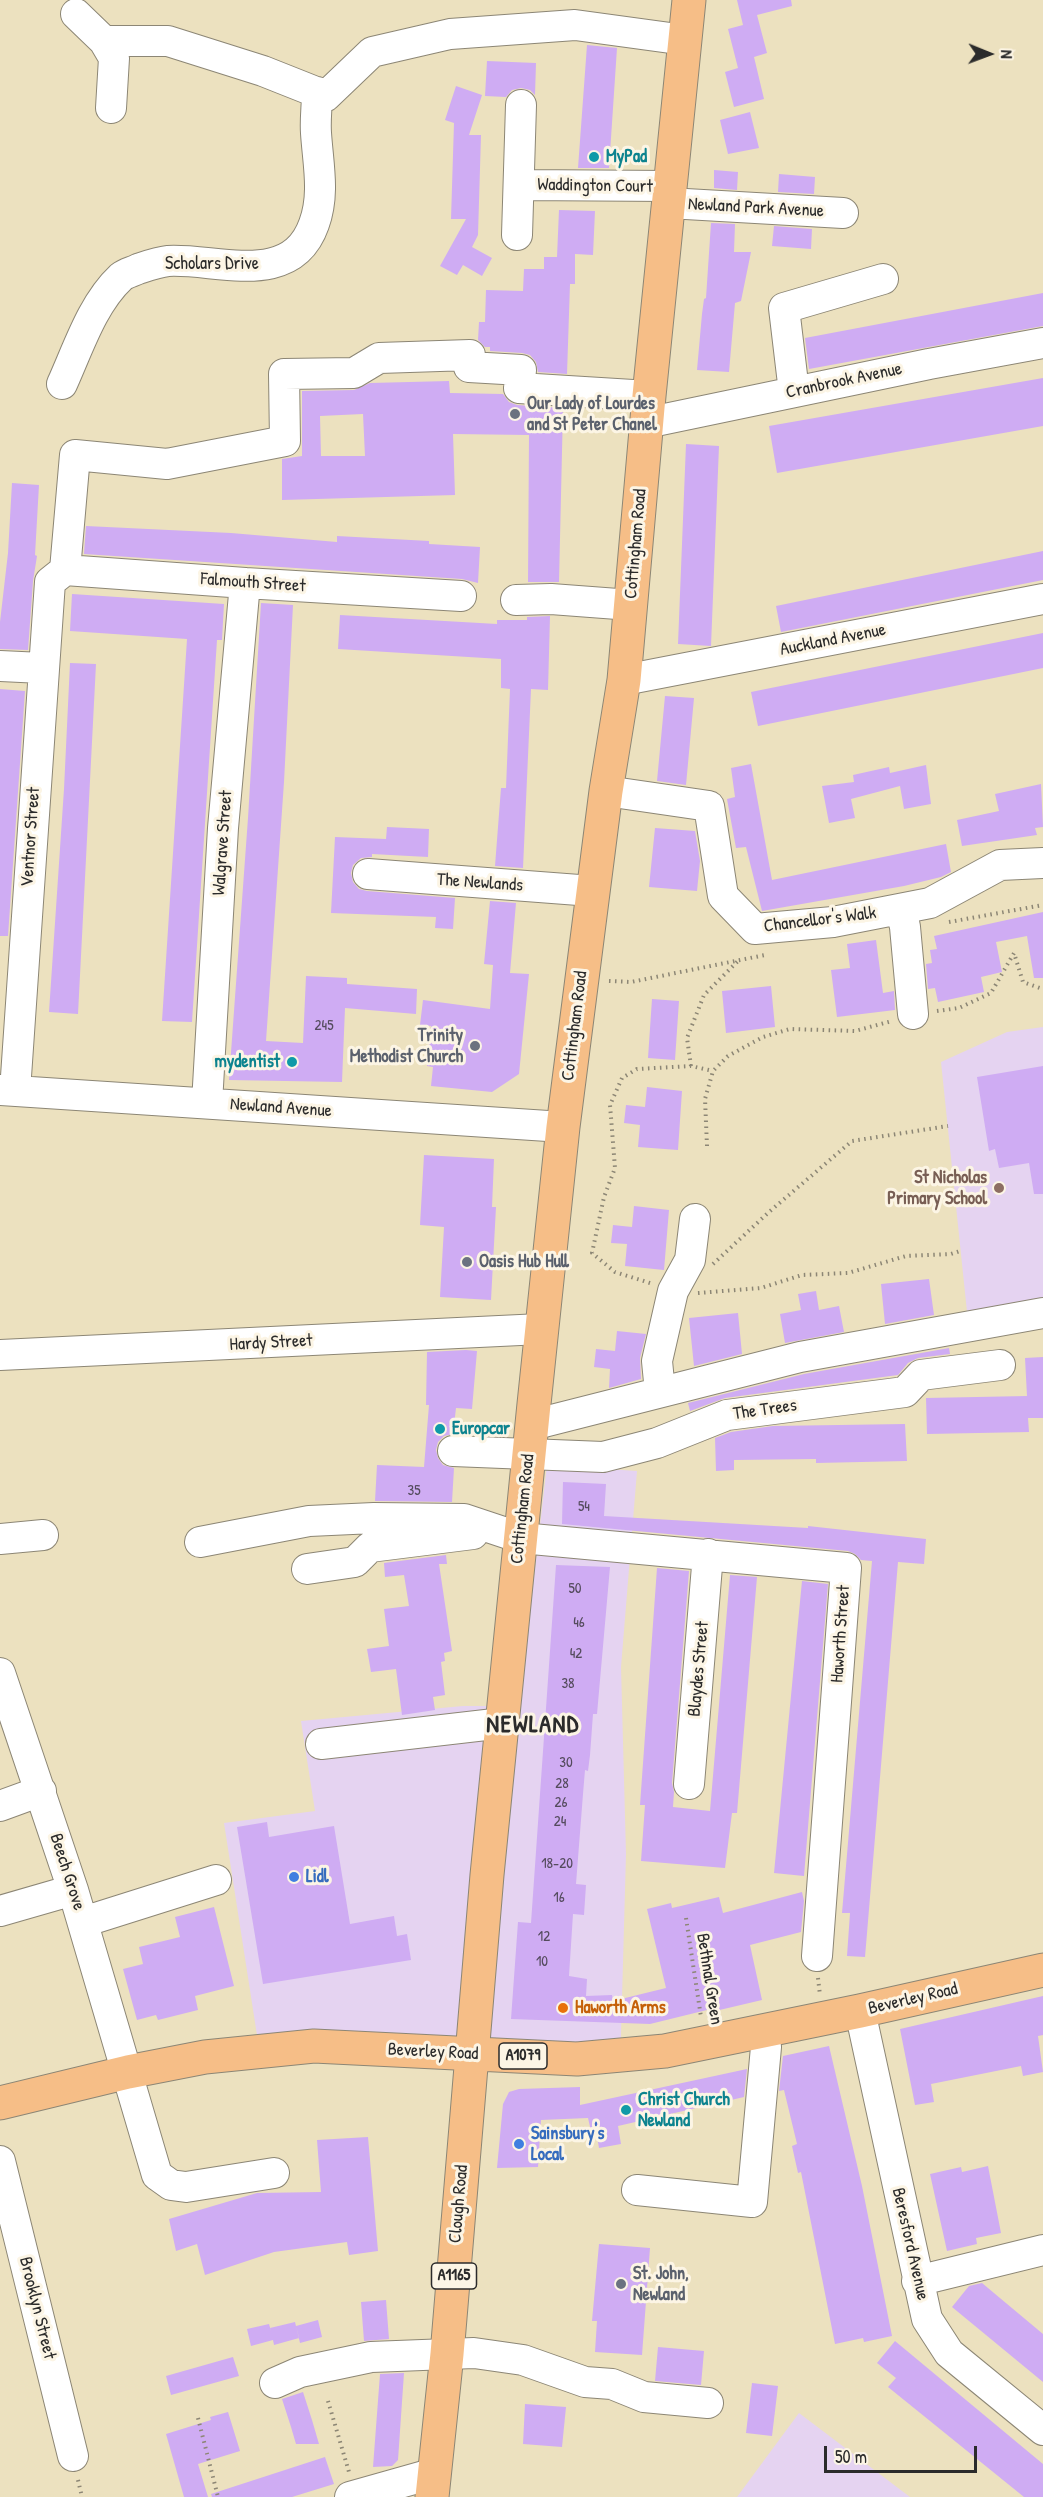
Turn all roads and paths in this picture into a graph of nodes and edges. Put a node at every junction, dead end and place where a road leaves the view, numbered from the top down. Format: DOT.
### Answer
graph roads {
  1 [pos="689,0"];
  2 [pos="76,14"];
  3 [pos="685,40"];
  4 [pos="104,41"];
  5 [pos="317,92"];
  6 [pos="521,105"];
  7 [pos="111,108"];
  8 [pos="519,185"];
  9 [pos="669,195"];
  10 [pos="843,213"];
  11 [pos="517,235"];
  12 [pos="883,279"];
  13 [pos="1043,343"];
  14 [pos="62,384"];
  15 [pos="794,392"];
  16 [pos="647,410"];
  17 [pos="58,576"];
  18 [pos="245,583"];
  19 [pos="461,596"];
  20 [pos="1043,599"];
  21 [pos="516,600"];
  22 [pos="631,605"];
  23 [pos="0,666"];
  24 [pos="42,668"];
  25 [pos="624,680"];
  26 [pos="606,791"];
  27 [pos="1043,863"];
  28 [pos="368,874"];
  29 [pos="592,891"];
  30 [pos="901,909"];
  31 [pos="739,961"];
  32 [pos="1043,989"];
  33 [pos="913,1014"];
  34 [pos="691,1066"];
  35 [pos="713,1071"];
  36 [pos="7,1090"];
  37 [pos="207,1102"];
  38 [pos="948,1126"];
  39 [pos="563,1127"];
  40 [pos="706,1146"];
  41 [pos="695,1219"];
  42 [pos="960,1251"];
  43 [pos="707,1269"];
  44 [pos="674,1291"];
  45 [pos="1043,1313"];
  46 [pos="542,1329"];
  47 [pos="0,1355"];
  48 [pos="1000,1365"];
  49 [pos="660,1392"];
  50 [pos="530,1440"];
  51 [pos="453,1450"];
  52 [pos="487,1528"];
  53 [pos="43,1535"];
  54 [pos="520,1538"];
  55 [pos="0,1539"];
  56 [pos="201,1542"];
  57 [pos="708,1554"];
  58 [pos="307,1569"];
  59 [pos="0,1673"];
  60 [pos="503,1723"];
  61 [pos="321,1744"];
  62 [pos="689,1784"];
  63 [pos="41,1791"];
  64 [pos="0,1806"];
  65 [pos="216,1880"];
  66 [pos="73,1890"];
  67 [pos="0,1911"];
  68 [pos="686,1918"];
  69 [pos="83,1922"];
  70 [pos="817,1956"];
  71 [pos="1043,1970"];
  72 [pos="860,2011"];
  73 [pos="822,2019"];
  74 [pos="764,2031"];
  75 [pos="705,2044"];
  76 [pos="472,2054"];
  77 [pos="128,2072"];
  78 [pos="0,2103"];
  79 [pos="0,2161"];
  80 [pos="274,2173"];
  81 [pos="637,2190"];
  82 [pos="1043,2250"];
  83 [pos="917,2281"];
  84 [pos="447,2354"];
  85 [pos="275,2384"];
  86 [pos="328,2401"];
  87 [pos="708,2403"];
  88 [pos="198,2418"];
  89 [pos="1043,2430"];
  90 [pos="73,2456"];
  91 [pos="433,2485"];
  92 [pos="353,2496"];
  93 [pos="218,2497"];
  1 -- 3 [label="main road, Cottingham Road"];
  2 -- 4 [label="street"];
  3 -- 5 [label="street"];
  3 -- 9 [label="main road, Cottingham Road"];
  4 -- 5 [label="street"];
  4 -- 7 [label="street"];
  5 -- 14 [label="street, Scholars Drive"];
  6 -- 8 [label="street, Waddington Court"];
  8 -- 9 [label="street, Waddington Court"];
  8 -- 11 [label="street, Waddington Court"];
  9 -- 10 [label="street, Newland Park Avenue"];
  9 -- 16 [label="main road, Cottingham Road"];
  12 -- 15 [label="street"];
  13 -- 15 [label="street, Cranbrook Avenue"];
  15 -- 16 [label="street, Cranbrook Avenue"];
  16 -- 17 [label="street, Cranbrook Avenue"];
  16 -- 22 [label="main road, Cottingham Road"];
  17 -- 18 [label="street, Falmouth Street"];
  17 -- 24 [label="street, Ventnor Street"];
  18 -- 19 [label="street, Falmouth Street"];
  18 -- 37 [label="street, Walgrave Street"];
  20 -- 25 [label="street, Auckland Avenue"];
  21 -- 22 [label="street"];
  22 -- 25 [label="main road, Cottingham Road"];
  23 -- 24 [label="street"];
  24 -- 36 [label="street, Ventnor Street"];
  25 -- 26 [label="main road, Cottingham Road"];
  26 -- 29 [label="main road, Cottingham Road"];
  26 -- 30 [label="street, Chancellor's Walk"];
  27 -- 30 [label="street, Chancellor's Walk"];
  28 -- 29 [label="street, The Newlands"];
  29 -- 39 [label="main road, Cottingham Road"];
  30 -- 33 [label="street"];
  31 -- 34 [label="path"];
  32 -- 33 [label="path"];
  33 -- 35 [label="path"];
  34 -- 35 [label="path"];
  34 -- 44 [label="path"];
  35 -- 40 [label="path"];
  36 -- 37 [label="street, Newland Avenue"];
  37 -- 39 [label="street, Newland Avenue"];
  38 -- 43 [label="path"];
  39 -- 46 [label="main road, Cottingham Road"];
  41 -- 44 [label="street"];
  42 -- 44 [label="path"];
  44 -- 49 [label="street"];
  45 -- 49 [label="street"];
  46 -- 47 [label="street, Hardy Street"];
  46 -- 50 [label="main road, Cottingham Road"];
  48 -- 50 [label="street, The Trees"];
  49 -- 50 [label="street"];
  50 -- 51 [label="street, The Trees"];
  50 -- 54 [label="main road, Cottingham Road"];
  52 -- 54 [label="street, Haworth Street"];
  52 -- 56 [label="street, Haworth Street"];
  52 -- 58 [label="street"];
  53 -- 55 [label="street"];
  54 -- 57 [label="street, Haworth Street"];
  54 -- 60 [label="main road, Cottingham Road"];
  57 -- 62 [label="street, Blaydes Street"];
  57 -- 70 [label="street, Haworth Street"];
  59 -- 63 [label="street, Beech Grove"];
  60 -- 61 [label="street"];
  60 -- 76 [label="main road, Cottingham Road"];
  63 -- 64 [label="street"];
  63 -- 66 [label="street, Beech Grove"];
  65 -- 69 [label="street"];
  66 -- 67 [label="street"];
  66 -- 69 [label="street, Beech Grove"];
  68 -- 75 [label="path, Bethnal Green"];
  69 -- 77 [label="street, Beech Grove"];
  70 -- 73 [label="path"];
  71 -- 72 [label="main road, Beverley Road / A1079"];
  72 -- 73 [label="main road, Beverley Road / A1079"];
  72 -- 83 [label="street, Beresford Avenue"];
  73 -- 74 [label="main road, Beverley Road / A1079"];
  74 -- 75 [label="main road, Beverley Road / A1079"];
  74 -- 81 [label="street"];
  75 -- 76 [label="main road, Beverley Road / A1079"];
  76 -- 77 [label="main road, Beverley Road / A1079"];
  76 -- 84 [label="main road, Clough Road / A1165"];
  77 -- 78 [label="main road, Beverley Road / A1079"];
  77 -- 80 [label="street, Beech Grove"];
  79 -- 90 [label="street, Brooklyn Street"];
  82 -- 83 [label="street"];
  83 -- 89 [label="street, Beresford Avenue"];
  84 -- 85 [label="street"];
  84 -- 87 [label="street"];
  84 -- 91 [label="main road, Clough Road / A1165"];
  86 -- 92 [label="path"];
  88 -- 93 [label="path"];
  91 -- 92 [label="street"];
}
